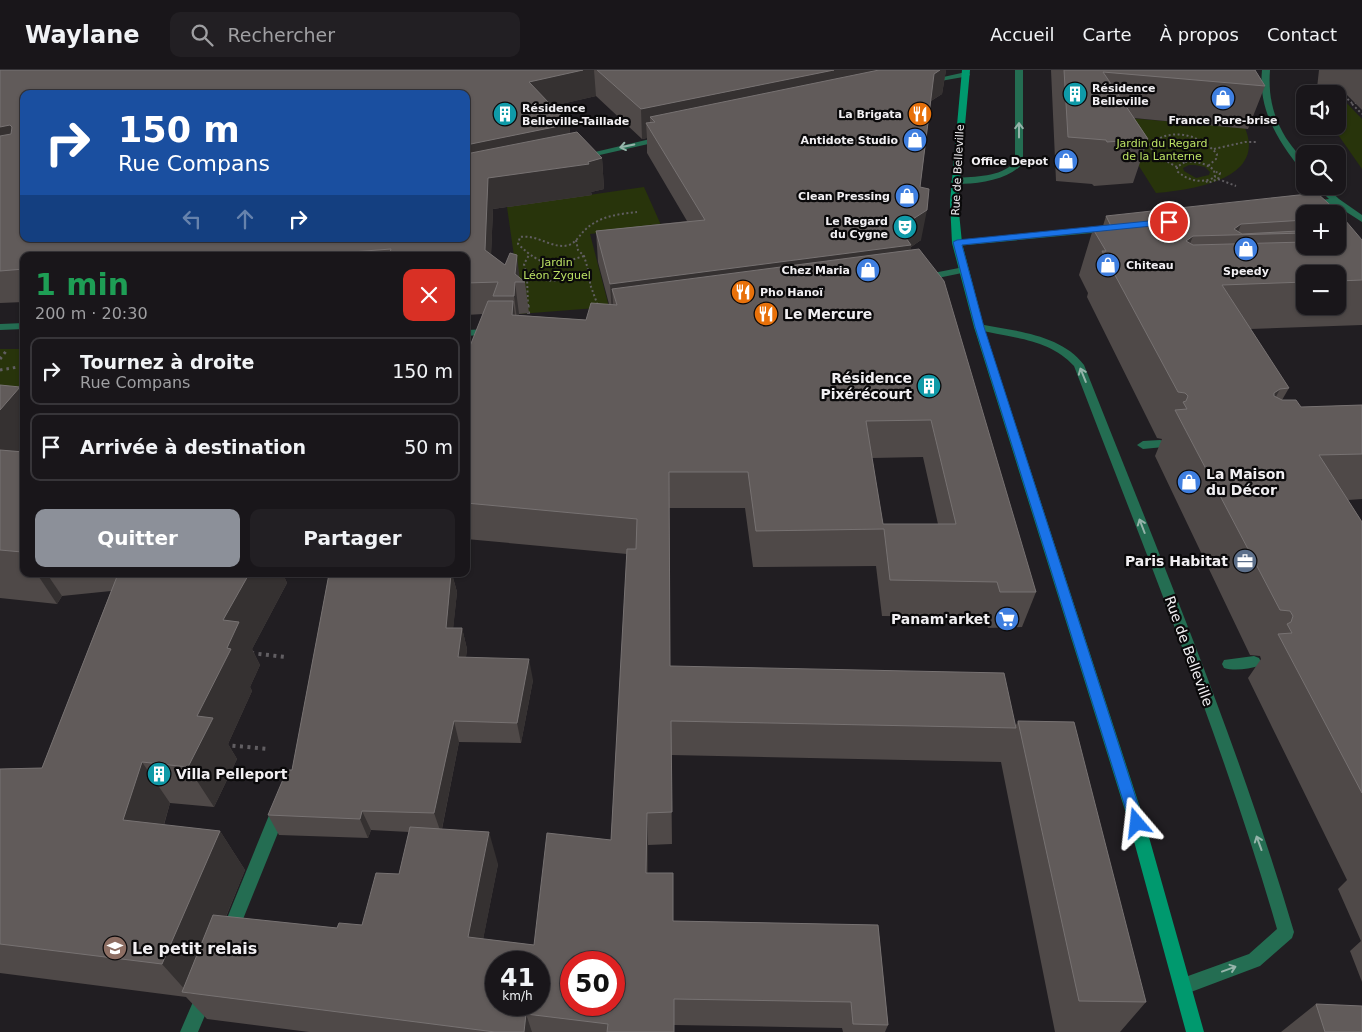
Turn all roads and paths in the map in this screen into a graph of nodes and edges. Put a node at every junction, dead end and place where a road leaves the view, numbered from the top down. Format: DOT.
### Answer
graph roads {
  1 [pos="1019,70"];
  2 [pos="1266,70"];
  3 [pos="966,72"];
  4 [pos="921,82"];
  5 [pos="1346,98"];
  6 [pos="1352,103"];
  7 [pos="1362,103"];
  8 [pos="1362,114"];
  9 [pos="670,137"];
  10 [pos="1257,142"];
  11 [pos="1214,149"];
  12 [pos="573,158"];
  13 [pos="1296,158"];
  14 [pos="1208,166"];
  15 [pos="1177,167"];
  16 [pos="1216,172"];
  17 [pos="1218,179"];
  18 [pos="956,180"];
  19 [pos="1206,181"];
  20 [pos="1236,186"];
  21 [pos="1330,195"];
  22 [pos="1336,201"];
  23 [pos="1300,205"];
  24 [pos="636,212"];
  25 [pos="1362,219"];
  26 [pos="1122,228"];
  27 [pos="576,240"];
  28 [pos="957,242"];
  29 [pos="529,255"];
  30 [pos="584,256"];
  31 [pos="964,270"];
  32 [pos="590,276"];
  33 [pos="527,277"];
  34 [pos="908,280"];
  35 [pos="599,314"];
  36 [pos="529,320"];
  37 [pos="20,326"];
  38 [pos="0,327"];
  39 [pos="979,327"];
  40 [pos="505,332"];
  41 [pos="470,333"];
  42 [pos="20,367"];
  43 [pos="0,370"];
  44 [pos="1160,444"];
  45 [pos="1143,445"];
  46 [pos="246,653"];
  47 [pos="285,657"];
  48 [pos="1254,662"];
  49 [pos="1229,664"];
  50 [pos="216,744"];
  51 [pos="269,749"];
  52 [pos="284,798"];
  53 [pos="225,944"];
  54 [pos="210,981"];
  55 [pos="1183,986"];
  56 [pos="189,1032"];
  57 [pos="1195,1032"];
  18 -- 1 [label="street, one-way"];
  2 -- 13 [label="street"];
  3 -- 4 [label="street"];
  3 -- 18 [label="main road, Rue de Belleville"];
  5 -- 6 [label="path"];
  6 -- 7 [label="path"];
  6 -- 8 [label="path"];
  9 -- 12 [label="street, one-way"];
  10 -- 11 [label="path"];
  11 -- 14 [label="path"];
  11 -- 15 [label="path"];
  14 -- 15 [label="path"];
  14 -- 16 [label="path"];
  15 -- 19 [label="path"];
  16 -- 17 [label="path"];
  16 -- 19 [label="path"];
  17 -- 19 [label="path"];
  17 -- 20 [label="path"];
  18 -- 28 [label="main road, Rue de Belleville"];
  21 -- 22 [label="street"];
  22 -- 23 [label="street"];
  22 -- 25 [label="street"];
  24 -- 27 [label="path"];
  26 -- 28 [label="street"];
  27 -- 29 [label="path"];
  27 -- 30 [label="path"];
  28 -- 31 [label="main road, Rue de Belleville"];
  29 -- 30 [label="path"];
  29 -- 33 [label="path"];
  30 -- 32 [label="path"];
  31 -- 34 [label="street"];
  31 -- 39 [label="main road, Rue de Belleville"];
  32 -- 33 [label="path"];
  32 -- 35 [label="path"];
  33 -- 36 [label="path"];
  37 -- 38 [label="street"];
  39 -- 55 [label="main road, Rue de Belleville"];
  55 -- 39 [label="street, Rue de Belleville, one-way"];
  40 -- 41 [label="street"];
  42 -- 43 [label="path"];
  44 -- 45 [label="street"];
  46 -- 47 [label="path"];
  48 -- 49 [label="street"];
  50 -- 51 [label="path"];
  52 -- 53 [label="street"];
  54 -- 56 [label="street"];
  55 -- 57 [label="main road, Rue de Belleville"];
}
